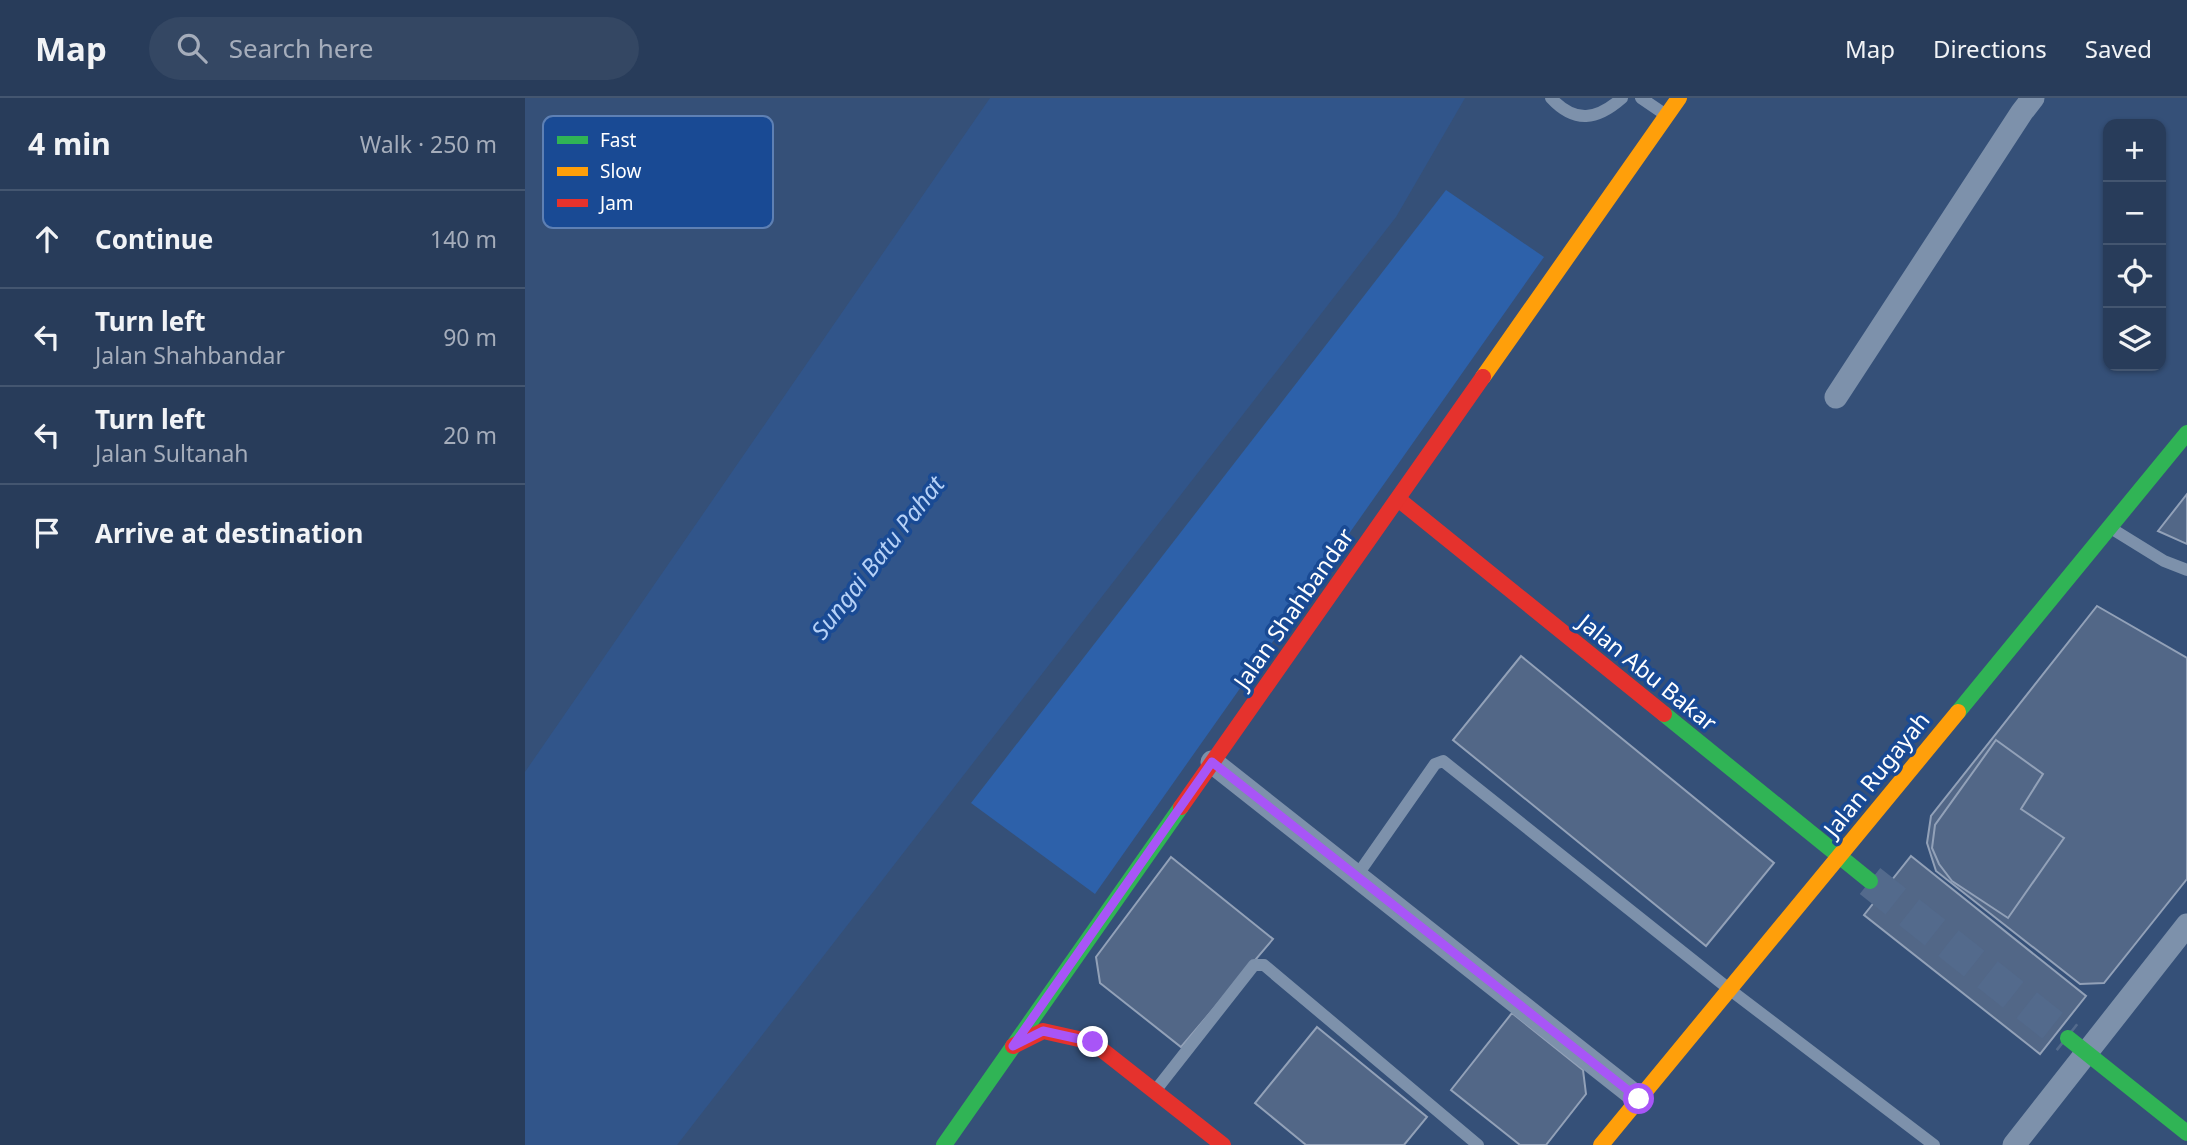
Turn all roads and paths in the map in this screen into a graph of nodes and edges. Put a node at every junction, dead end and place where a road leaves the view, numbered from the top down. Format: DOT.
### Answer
graph roads {
  1 [pos="1551,98"];
  2 [pos="1622,98"];
  3 [pos="1641,98"];
  4 [pos="1679,98"];
  5 [pos="2033,98"];
  6 [pos="1667,116"];
  7 [pos="1836,397"];
  8 [pos="2187,433"];
  9 [pos="1398,499"];
  10 [pos="2109,527"];
  11 [pos="2187,570"];
  12 [pos="1212,762"];
  13 [pos="1838,855"];
  14 [pos="1356,877"];
  15 [pos="1870,881"];
  16 [pos="2187,925"];
  17 [pos="1729,989"];
  18 [pos="2068,1038"];
  19 [pos="1013,1046"];
  20 [pos="2086,1053"];
  21 [pos="1154,1091"];
  22 [pos="1639,1099"];
  23 [pos="2187,1133"];
  24 [pos="944,1145"];
  25 [pos="1223,1145"];
  26 [pos="1478,1145"];
  27 [pos="1601,1145"];
  28 [pos="1934,1145"];
  29 [pos="2014,1145"];
  1 -- 2 [label="lane"];
  3 -- 6 [label="lane"];
  4 -- 6 [label="street, Jalan Shahbandar"];
  5 -- 7 [label="street"];
  6 -- 9 [label="street, Jalan Shahbandar"];
  8 -- 10 [label="street, Jalan Rugayah"];
  9 -- 12 [label="street, Jalan Shahbandar"];
  9 -- 13 [label="street, Jalan Abu Bakar"];
  10 -- 11 [label="lane"];
  10 -- 13 [label="street, Jalan Rugayah"];
  12 -- 14 [label="street"];
  12 -- 19 [label="street, Jalan Shahbandar"];
  13 -- 15 [label="street, Jalan Abu Bakar"];
  13 -- 17 [label="street, Jalan Rugayah"];
  14 -- 17 [label="lane"];
  14 -- 22 [label="street"];
  16 -- 20 [label="street"];
  17 -- 22 [label="street, Jalan Rugayah"];
  17 -- 28 [label="lane"];
  18 -- 20 [label="street"];
  19 -- 21 [label="street"];
  19 -- 24 [label="street, Jalan Shahbandar"];
  20 -- 23 [label="street"];
  20 -- 29 [label="street"];
  21 -- 25 [label="street"];
  21 -- 26 [label="lane"];
  22 -- 27 [label="street, Jalan Rugayah"];
}
